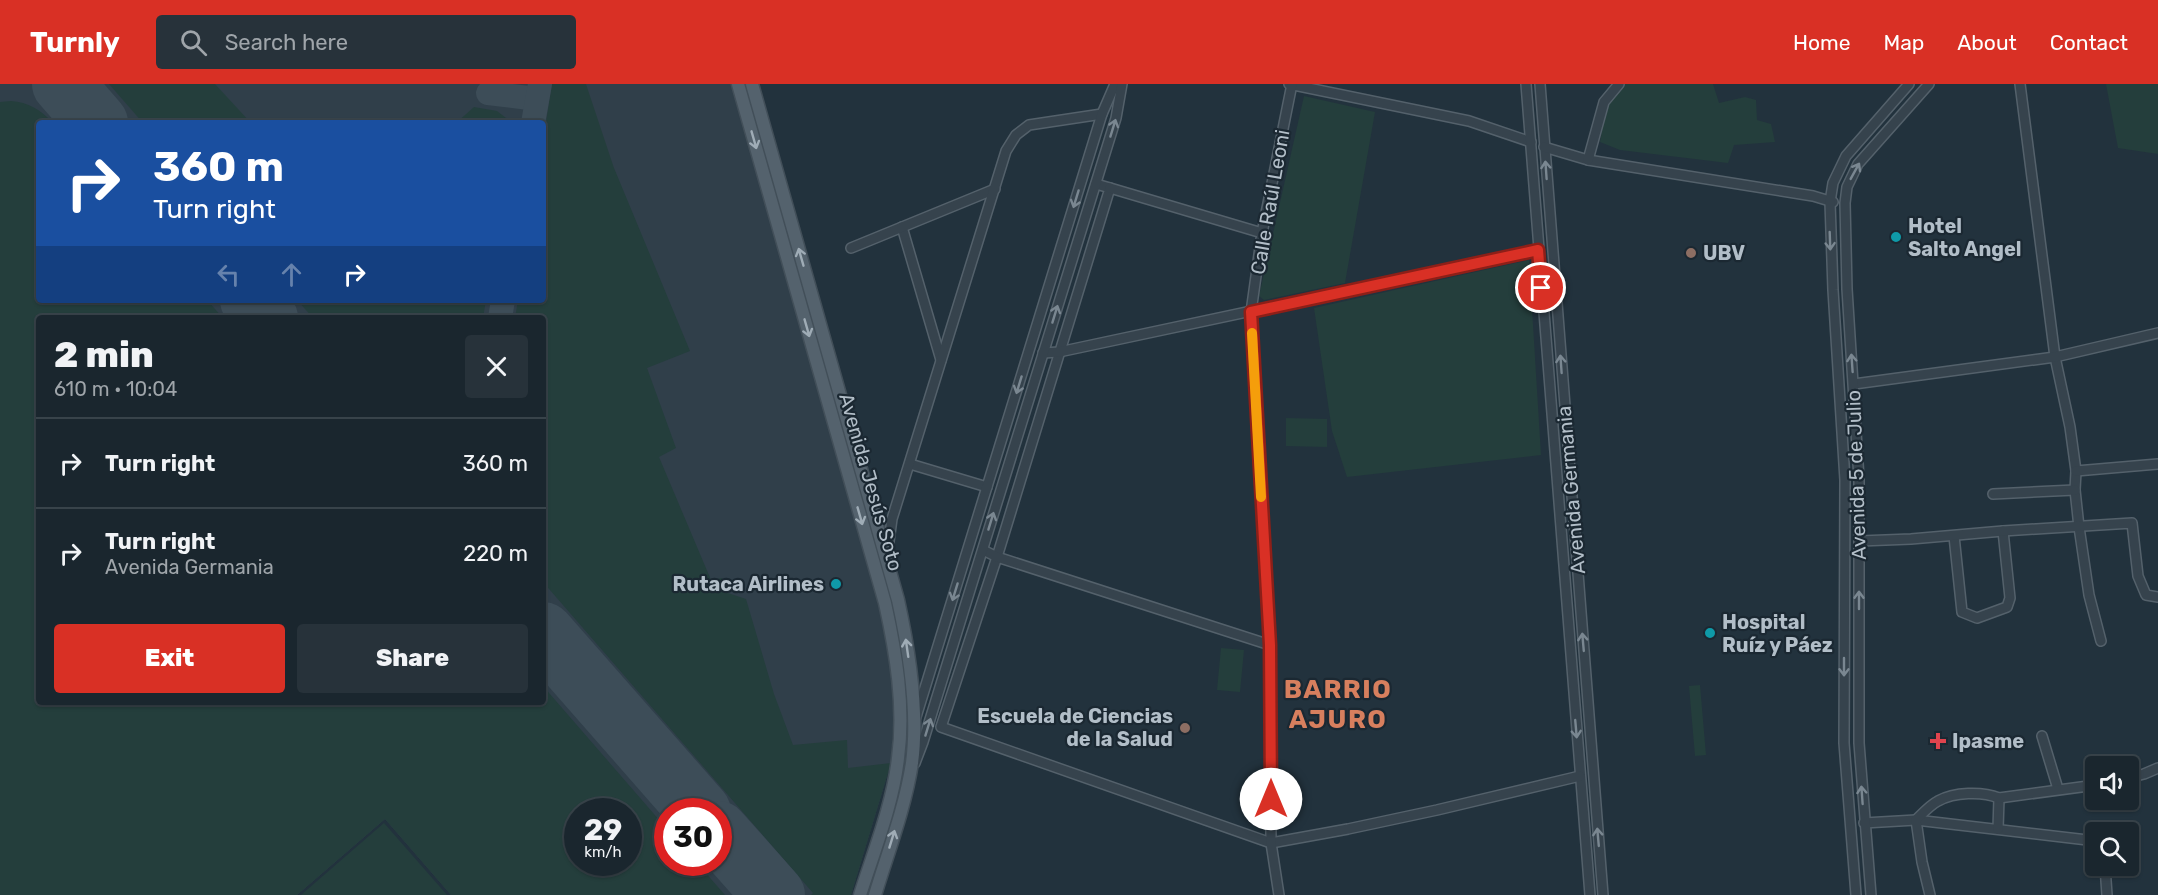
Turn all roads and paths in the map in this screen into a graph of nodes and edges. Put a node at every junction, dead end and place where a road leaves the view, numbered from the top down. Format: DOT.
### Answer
graph roads {
  1 [pos="738,84"];
  2 [pos="752,84"];
  3 [pos="1115,84"];
  4 [pos="1122,84"];
  5 [pos="1291,84"];
  6 [pos="1526,84"];
  7 [pos="1540,84"];
  8 [pos="1619,84"];
  9 [pos="1909,84"];
  10 [pos="1929,84"];
  11 [pos="2020,84"];
  12 [pos="1102,114"];
  13 [pos="1531,142"];
  14 [pos="1545,147"];
  15 [pos="1588,159"];
  16 [pos="1096,184"];
  17 [pos="1110,188"];
  18 [pos="995,189"];
  19 [pos="1830,202"];
  20 [pos="1845,203"];
  21 [pos="902,227"];
  22 [pos="1262,232"];
  23 [pos="851,248"];
  24 [pos="1538,250"];
  25 [pos="1251,312"];
  26 [pos="2158,333"];
  27 [pos="1059,352"];
  28 [pos="1043,353"];
  29 [pos="2055,357"];
  30 [pos="942,360"];
  31 [pos="1854,384"];
  32 [pos="910,464"];
  33 [pos="2158,464"];
  34 [pos="2076,471"];
  35 [pos="987,487"];
  36 [pos="2075,490"];
  37 [pos="1993,494"];
  38 [pos="2079,527"];
  39 [pos="2003,531"];
  40 [pos="1954,536"];
  41 [pos="1860,541"];
  42 [pos="983,550"];
  43 [pos="997,557"];
  44 [pos="886,559"];
  45 [pos="2158,597"];
  46 [pos="2101,641"];
  47 [pos="1270,645"];
  48 [pos="913,727"];
  49 [pos="2042,736"];
  50 [pos="898,759"];
  51 [pos="2158,768"];
  52 [pos="2139,775"];
  53 [pos="1580,776"];
  54 [pos="908,782"];
  55 [pos="2085,785"];
  56 [pos="2058,789"];
  57 [pos="1999,798"];
  58 [pos="1916,820"];
  59 [pos="1864,823"];
  60 [pos="1998,829"];
  61 [pos="2085,840"];
  62 [pos="1271,843"];
  63 [pos="2105,876"];
  64 [pos="860,895"];
  65 [pos="875,895"];
  66 [pos="1279,895"];
  67 [pos="1590,895"];
  68 [pos="1603,895"];
  69 [pos="1856,895"];
  70 [pos="1871,895"];
  71 [pos="1930,895"];
  72 [pos="2108,895"];
  1 -- 50 [label="main road, Avenida Jesús Soto, one-way"];
  44 -- 2 [label="main road, Avenida Jesús Soto, one-way"];
  3 -- 12 [label="street"];
  16 -- 4 [label="street, one-way"];
  5 -- 13 [label="street"];
  5 -- 22 [label="street, Calle Raúl Leoni"];
  6 -- 13 [label="street, Avenida Germania"];
  7 -- 14 [label="street, Avenida Germania"];
  8 -- 15 [label="street"];
  9 -- 19 [label="street, Avenida 5 de Julio"];
  20 -- 10 [label="street, Avenida 5 de Julio, one-way"];
  11 -- 29 [label="street"];
  12 -- 18 [label="street"];
  12 -- 35 [label="street, one-way"];
  13 -- 24 [label="street, Avenida Germania"];
  14 -- 15 [label="street"];
  68 -- 14 [label="street, Avenida Germania, one-way"];
  15 -- 19 [label="street"];
  16 -- 17 [label="street"];
  28 -- 16 [label="street, one-way"];
  17 -- 22 [label="street"];
  17 -- 27 [label="street"];
  18 -- 21 [label="street"];
  18 -- 30 [label="street"];
  19 -- 20 [label="street"];
  19 -- 69 [label="street, Avenida 5 de Julio, one-way"];
  31 -- 20 [label="street, Avenida 5 de Julio, one-way"];
  21 -- 23 [label="street"];
  21 -- 30 [label="street"];
  22 -- 25 [label="street, Calle Raúl Leoni"];
  24 -- 25 [label="street"];
  24 -- 53 [label="street, Avenida Germania, one-way"];
  25 -- 27 [label="street"];
  25 -- 47 [label="street, Calle Raúl Leoni"];
  26 -- 29 [label="street"];
  27 -- 28 [label="street"];
  27 -- 43 [label="street"];
  42 -- 28 [label="street, one-way"];
  29 -- 31 [label="street"];
  29 -- 34 [label="street"];
  30 -- 32 [label="street"];
  31 -- 41 [label="street, Avenida 5 de Julio"];
  32 -- 35 [label="street"];
  32 -- 44 [label="street"];
  33 -- 34 [label="street"];
  34 -- 36 [label="street"];
  35 -- 48 [label="street, one-way"];
  36 -- 37 [label="street"];
  36 -- 38 [label="street"];
  38 -- 39 [label="street"];
  38 -- 45 [label="street"];
  38 -- 46 [label="street"];
  39 -- 40 [label="street"];
  39 -- 40 [label="street"];
  40 -- 41 [label="street"];
  59 -- 41 [label="street, Avenida 5 de Julio, one-way"];
  42 -- 43 [label="street"];
  54 -- 42 [label="street, one-way"];
  43 -- 47 [label="street"];
  43 -- 62 [label="street"];
  48 -- 44 [label="main road, Avenida Jesús Soto, one-way"];
  47 -- 62 [label="street, Calle Raúl Leoni"];
  48 -- 50 [label="street"];
  48 -- 54 [label="main road, Avenida Jesús Soto"];
  49 -- 56 [label="street"];
  50 -- 64 [label="main road, Avenida Jesús Soto"];
  51 -- 52 [label="street"];
  53 -- 62 [label="street"];
  53 -- 67 [label="street, Avenida Germania"];
  65 -- 54 [label="main road, Avenida Jesús Soto, one-way"];
  55 -- 56 [label="street"];
  56 -- 57 [label="street"];
  57 -- 58 [label="street"];
  57 -- 60 [label="street"];
  58 -- 59 [label="street"];
  58 -- 60 [label="street"];
  58 -- 71 [label="street"];
  59 -- 70 [label="street, Avenida 5 de Julio"];
  60 -- 61 [label="street"];
  62 -- 66 [label="street, Calle Raúl Leoni"];
  63 -- 72 [label="street"];
}
